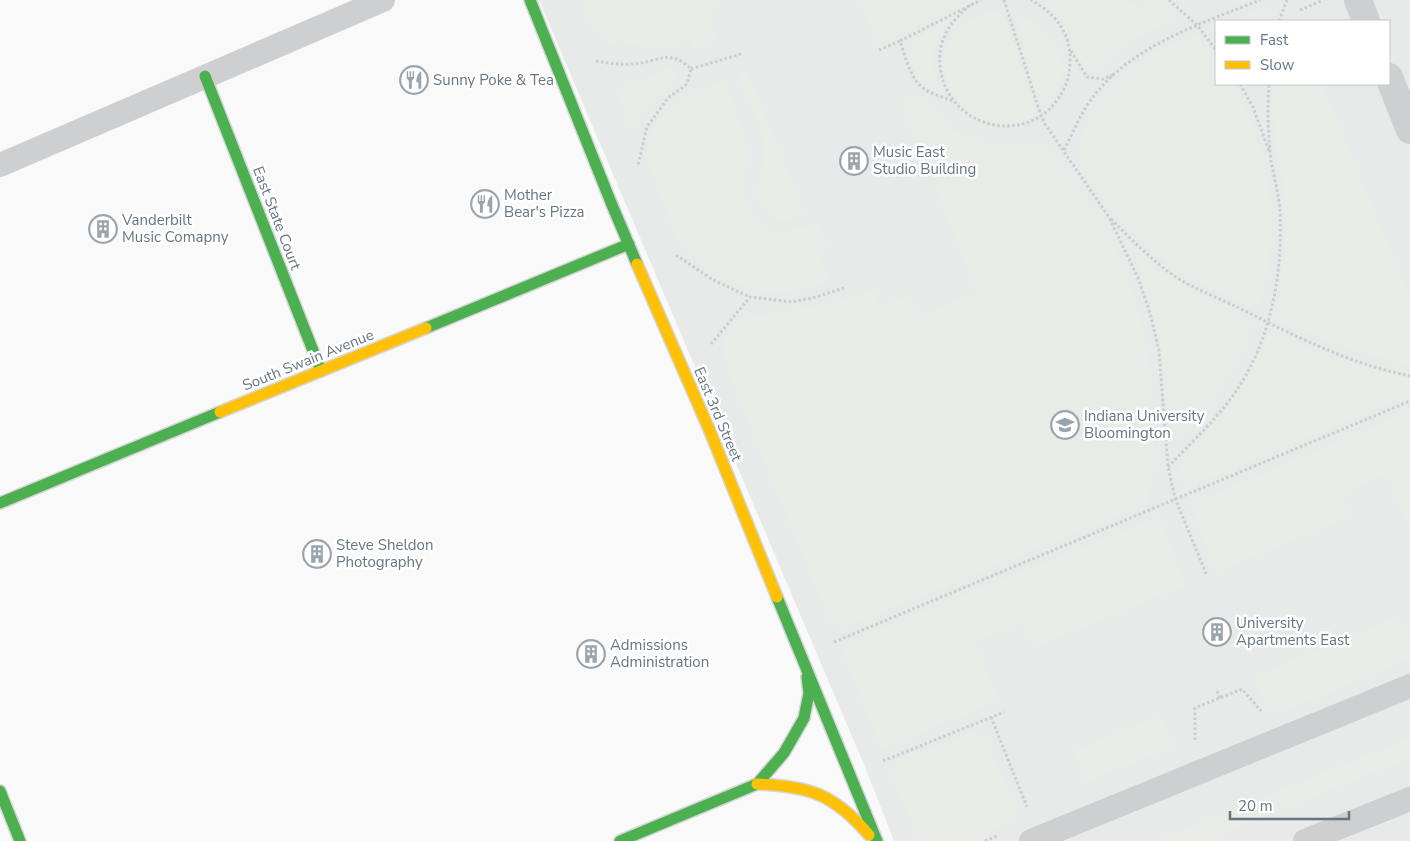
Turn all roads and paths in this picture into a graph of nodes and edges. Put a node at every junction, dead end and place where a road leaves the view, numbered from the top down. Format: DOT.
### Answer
graph roads {
  1 [pos="383,0"];
  2 [pos="530,0"];
  3 [pos="981,0"];
  4 [pos="1004,0"];
  5 [pos="1032,0"];
  6 [pos="1169,0"];
  7 [pos="1260,0"];
  8 [pos="1287,0"];
  9 [pos="1323,0"];
  10 [pos="1358,0"];
  11 [pos="970,5"];
  12 [pos="1300,10"];
  13 [pos="1279,20"];
  14 [pos="1366,20"];
  15 [pos="1197,25"];
  16 [pos="900,41"];
  17 [pos="1215,49"];
  18 [pos="879,50"];
  19 [pos="1070,51"];
  20 [pos="742,54"];
  21 [pos="596,62"];
  22 [pos="690,69"];
  23 [pos="1115,74"];
  24 [pos="205,76"];
  25 [pos="1390,80"];
  26 [pos="1241,85"];
  27 [pos="1269,85"];
  28 [pos="953,101"];
  29 [pos="1041,116"];
  30 [pos="1410,130"];
  31 [pos="1064,150"];
  32 [pos="1271,157"];
  33 [pos="0,164"];
  34 [pos="638,165"];
  35 [pos="1109,217"];
  36 [pos="628,244"];
  37 [pos="676,255"];
  38 [pos="844,288"];
  39 [pos="750,297"];
  40 [pos="1268,323"];
  41 [pos="710,345"];
  42 [pos="321,371"];
  43 [pos="1410,376"];
  44 [pos="1410,401"];
  45 [pos="1168,467"];
  46 [pos="1175,498"];
  47 [pos="0,503"];
  48 [pos="1207,576"];
  49 [pos="830,644"];
  50 [pos="805,664"];
  51 [pos="1410,686"];
  52 [pos="1217,691"];
  53 [pos="1220,698"];
  54 [pos="1004,712"];
  55 [pos="991,717"];
  56 [pos="1285,737"];
  57 [pos="877,763"];
  58 [pos="1195,774"];
  59 [pos="757,784"];
  60 [pos="0,792"];
  61 [pos="1410,799"];
  62 [pos="1035,839"];
  63 [pos="20,841"];
  64 [pos="620,841"];
  65 [pos="873,841"];
  66 [pos="877,841"];
  67 [pos="1305,841"];
  1 -- 24 [label="lane"];
  2 -- 36 [label="main road, East 3rd Street"];
  3 -- 11 [label="path"];
  4 -- 29 [label="path"];
  5 -- 19 [label="path"];
  6 -- 15 [label="path"];
  7 -- 15 [label="path"];
  8 -- 13 [label="path"];
  9 -- 12 [label="path"];
  10 -- 14 [label="street"];
  11 -- 16 [label="path"];
  11 -- 28 [label="path"];
  15 -- 17 [label="path"];
  15 -- 23 [label="path"];
  16 -- 18 [label="path"];
  16 -- 28 [label="path"];
  19 -- 23 [label="path"];
  19 -- 29 [label="path"];
  20 -- 22 [label="path"];
  21 -- 22 [label="path"];
  22 -- 34 [label="path"];
  23 -- 31 [label="path"];
  24 -- 33 [label="lane"];
  24 -- 42 [label="main road, East State Court"];
  25 -- 30 [label="street"];
  26 -- 32 [label="path"];
  27 -- 32 [label="path"];
  28 -- 29 [label="path"];
  29 -- 31 [label="path"];
  31 -- 35 [label="path"];
  32 -- 40 [label="path"];
  35 -- 40 [label="path"];
  35 -- 45 [label="path"];
  36 -- 42 [label="main road, South Swain Avenue"];
  36 -- 50 [label="main road, East 3rd Street"];
  37 -- 39 [label="path"];
  38 -- 39 [label="path"];
  39 -- 41 [label="path"];
  40 -- 43 [label="path"];
  40 -- 45 [label="path"];
  42 -- 47 [label="main road, South Swain Avenue"];
  44 -- 46 [label="path"];
  45 -- 46 [label="path"];
  46 -- 48 [label="path"];
  46 -- 49 [label="path"];
  50 -- 59 [label="main road"];
  50 -- 66 [label="main road, East 3rd Street"];
  51 -- 56 [label="lane"];
  52 -- 53 [label="path"];
  53 -- 56 [label="path"];
  53 -- 58 [label="path"];
  54 -- 55 [label="path"];
  55 -- 57 [label="path"];
  55 -- 62 [label="path"];
  56 -- 58 [label="lane"];
  58 -- 62 [label="lane"];
  59 -- 64 [label="main road"];
  59 -- 65 [label="main road"];
  60 -- 63 [label="main road"];
  61 -- 67 [label="lane"];
}
